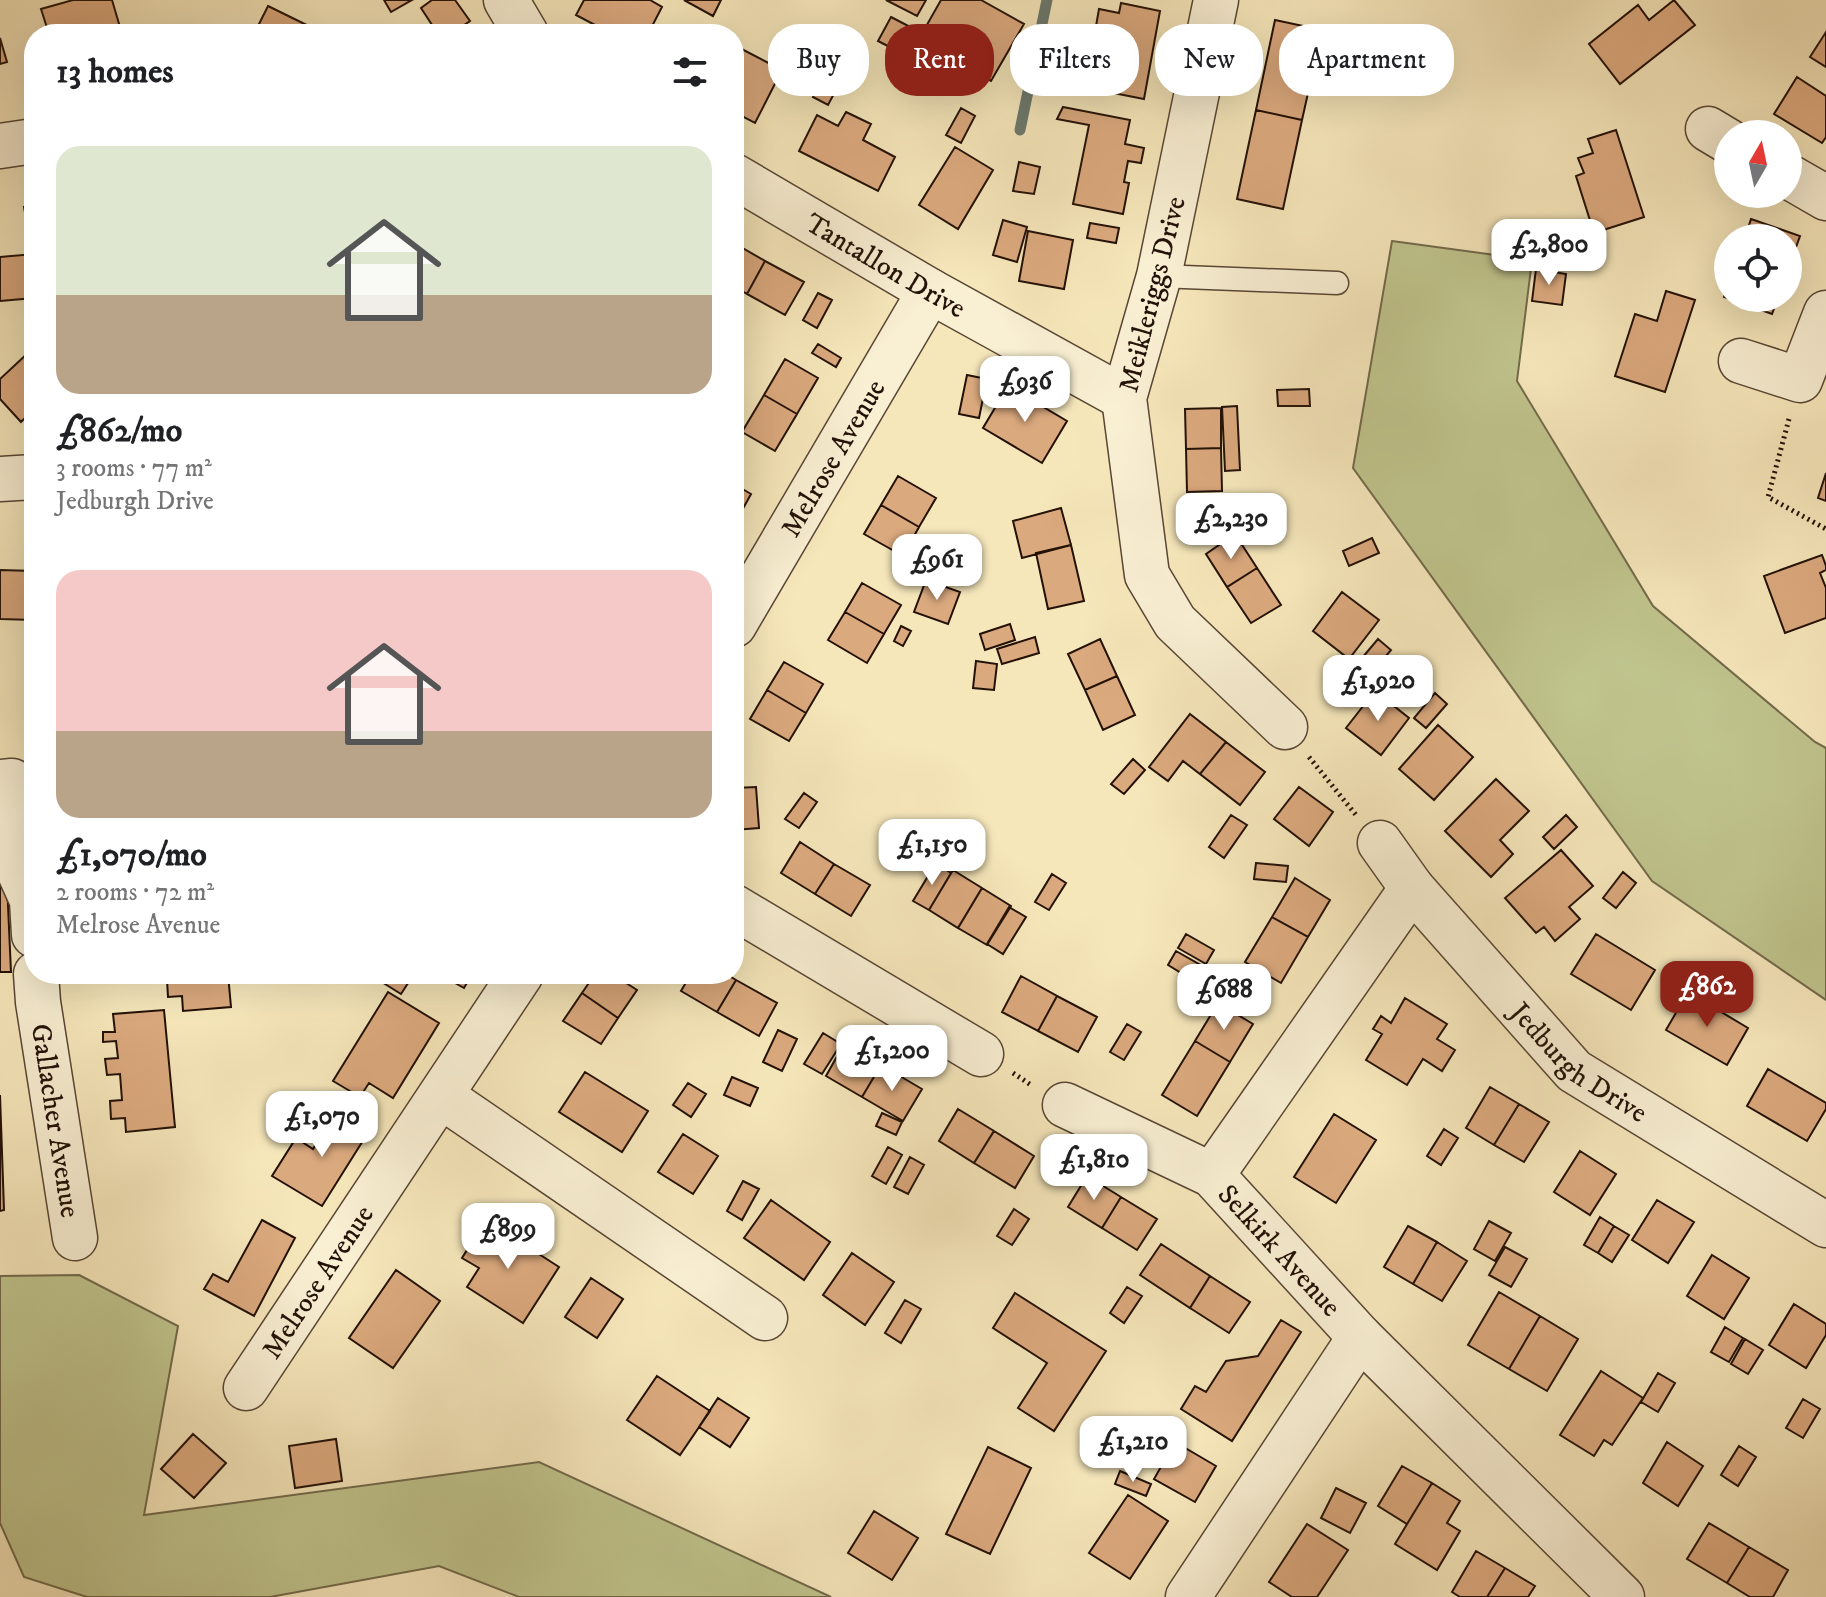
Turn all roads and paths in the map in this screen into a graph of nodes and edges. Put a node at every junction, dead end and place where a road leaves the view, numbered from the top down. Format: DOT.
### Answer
graph roads {
  1 [pos="506,0"];
  2 [pos="1216,0"];
  3 [pos="520,24"];
  4 [pos="24,142"];
  5 [pos="0,146"];
  6 [pos="744,182"];
  7 [pos="1802,184"];
  8 [pos="1826,198"];
  9 [pos="1159,276"];
  10 [pos="1337,283"];
  11 [pos="930,291"];
  12 [pos="1826,313"];
  13 [pos="1741,361"];
  14 [pos="1800,380"];
  15 [pos="1124,398"];
  16 [pos="24,478"];
  17 [pos="0,479"];
  18 [pos="1826,529"];
  19 [pos="744,608"];
  20 [pos="1285,727"];
  21 [pos="0,782"];
  22 [pos="1380,843"];
  23 [pos="24,887"];
  24 [pos="1412,888"];
  25 [pos="744,913"];
  26 [pos="514,984"];
  27 [pos="25,994"];
  28 [pos="981,1054"];
  29 [pos="441,1096"];
  30 [pos="1065,1105"];
  31 [pos="1212,1175"];
  32 [pos="1826,1225"];
  33 [pos="75,1238"];
  34 [pos="765,1318"];
  35 [pos="1360,1337"];
  36 [pos="246,1388"];
  37 [pos="1188,1597"];
  38 [pos="1622,1597"];
  1 -- 3 [label="street"];
  2 -- 9 [label="street, Meikleriggs Drive"];
  4 -- 5 [label="street"];
  6 -- 11 [label="street, Tantallon Drive"];
  7 -- 8 [label="street"];
  9 -- 10 [label="lane"];
  9 -- 15 [label="street, Meikleriggs Drive"];
  11 -- 15 [label="street, Tantallon Drive"];
  11 -- 19 [label="street, Melrose Avenue"];
  12 -- 14 [label="street"];
  13 -- 14 [label="street"];
  14 -- 18 [label="path"];
  15 -- 20 [label="street, Meikleriggs Drive"];
  16 -- 17 [label="street"];
  20 -- 22 [label="path"];
  21 -- 23 [label="street"];
  22 -- 24 [label="street, Jedburgh Drive"];
  24 -- 31 [label="street"];
  24 -- 32 [label="street, Jedburgh Drive"];
  25 -- 28 [label="street"];
  26 -- 29 [label="street, Melrose Avenue"];
  27 -- 33 [label="street, Gallacher Avenue"];
  28 -- 30 [label="path"];
  29 -- 34 [label="street"];
  29 -- 36 [label="street, Melrose Avenue"];
  30 -- 31 [label="street, Selkirk Avenue"];
  31 -- 35 [label="street, Selkirk Avenue"];
  35 -- 37 [label="street, Selkirk Avenue"];
  35 -- 38 [label="street, Selkirk Avenue"];
}
